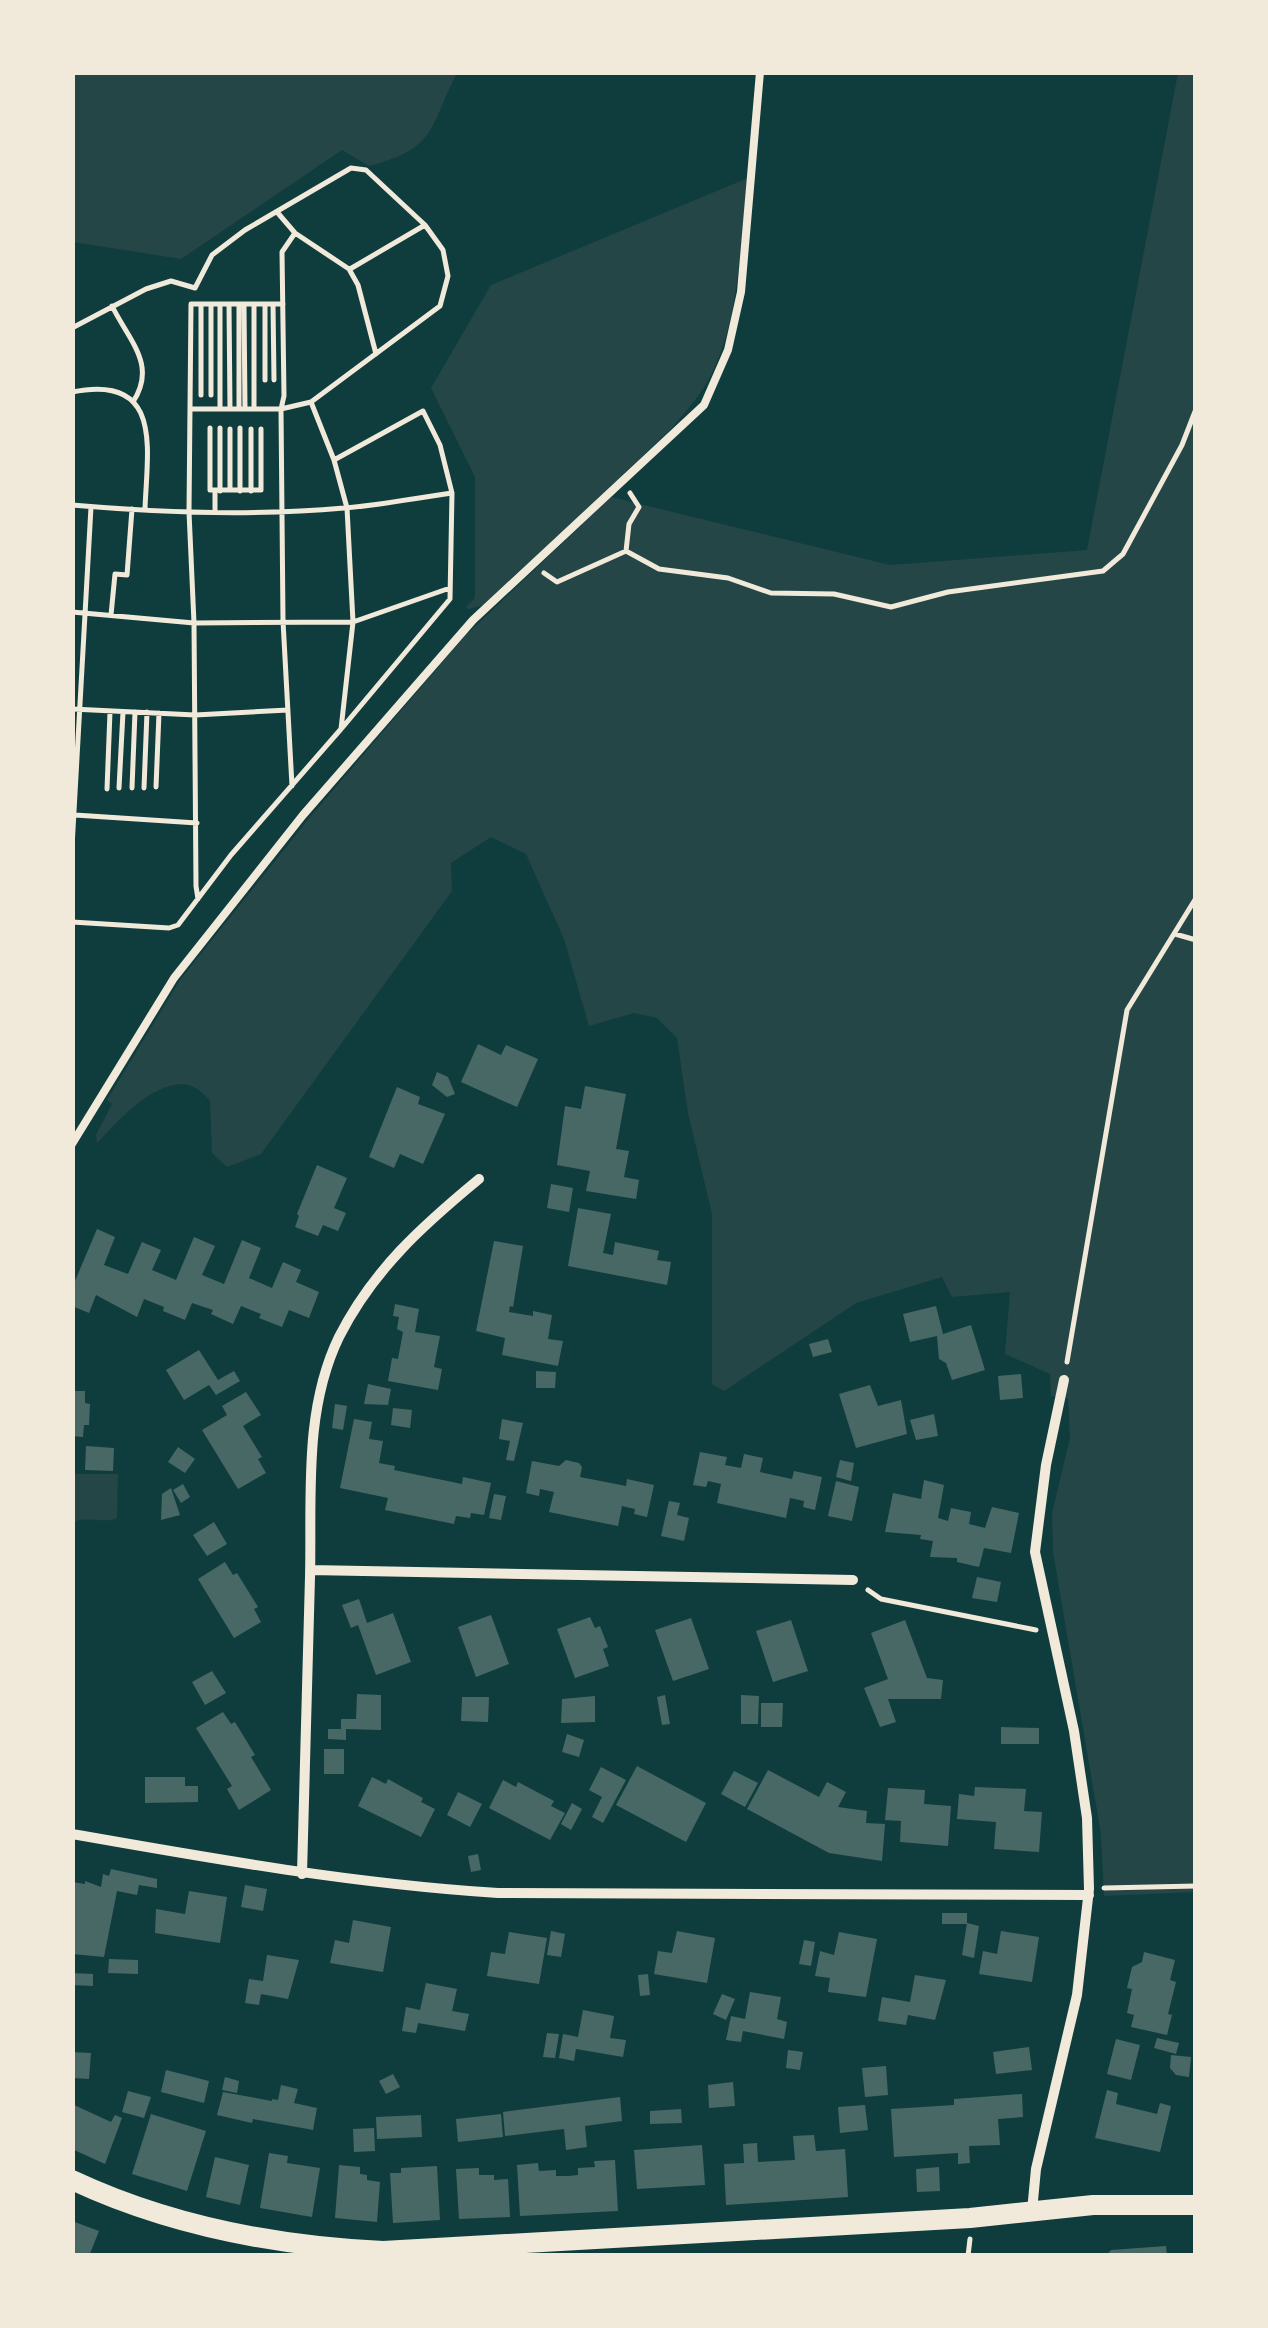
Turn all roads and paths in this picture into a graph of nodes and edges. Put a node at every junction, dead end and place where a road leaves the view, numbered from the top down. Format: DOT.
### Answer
graph roads {
  1 [pos="760,72"];
  2 [pos="276,212"];
  3 [pos="425,225"];
  4 [pos="295,233"];
  5 [pos="349,270"];
  6 [pos="195,288"];
  7 [pos="191,304"];
  8 [pos="201,304"];
  9 [pos="211,304"];
  10 [pos="220,304"];
  11 [pos="230,304"];
  12 [pos="242,304"];
  13 [pos="254,304"];
  14 [pos="264,304"];
  15 [pos="273,304"];
  16 [pos="283,304"];
  17 [pos="112,306"];
  18 [pos="72,328"];
  19 [pos="376,354"];
  20 [pos="265,380"];
  21 [pos="274,380"];
  22 [pos="72,392"];
  23 [pos="201,394"];
  24 [pos="211,395"];
  25 [pos="134,402"];
  26 [pos="310,402"];
  27 [pos="191,409"];
  28 [pos="220,409"];
  29 [pos="230,409"];
  30 [pos="242,409"];
  31 [pos="254,409"];
  32 [pos="280,409"];
  33 [pos="1196,409"];
  34 [pos="210,428"];
  35 [pos="220,428"];
  36 [pos="230,428"];
  37 [pos="240,428"];
  38 [pos="251,429"];
  39 [pos="261,429"];
  40 [pos="334,460"];
  41 [pos="622,481"];
  42 [pos="230,490"];
  43 [pos="251,490"];
  44 [pos="218,491"];
  45 [pos="240,491"];
  46 [pos="452,493"];
  47 [pos="72,505"];
  48 [pos="91,507"];
  49 [pos="347,508"];
  50 [pos="132,509"];
  51 [pos="144,509"];
  52 [pos="189,512"];
  53 [pos="216,512"];
  54 [pos="281,512"];
  55 [pos="626,551"];
  56 [pos="534,565"];
  57 [pos="450,588"];
  58 [pos="450,599"];
  59 [pos="458,607"];
  60 [pos="72,612"];
  61 [pos="84,613"];
  62 [pos="111,615"];
  63 [pos="282,622"];
  64 [pos="353,622"];
  65 [pos="194,623"];
  66 [pos="76,709"];
  67 [pos="288,710"];
  68 [pos="110,711"];
  69 [pos="123,712"];
  70 [pos="136,712"];
  71 [pos="148,712"];
  72 [pos="159,713"];
  73 [pos="195,715"];
  74 [pos="341,729"];
  75 [pos="292,786"];
  76 [pos="156,787"];
  77 [pos="107,788"];
  78 [pos="119,788"];
  79 [pos="132,788"];
  80 [pos="144,788"];
  81 [pos="73,815"];
  82 [pos="197,823"];
  83 [pos="72,847"];
  84 [pos="1196,898"];
  85 [pos="198,899"];
  86 [pos="72,922"];
  87 [pos="1175,934"];
  88 [pos="1196,940"];
  89 [pos="72,1144"];
  90 [pos="480,1179"];
  91 [pos="1064,1380"];
  92 [pos="310,1570"];
  93 [pos="853,1580"];
  94 [pos="881,1598"];
  95 [pos="1054,1633"];
  96 [pos="72,1834"];
  97 [pos="302,1874"];
  98 [pos="1196,1886"];
  99 [pos="1104,1888"];
  100 [pos="1088,1895"];
  101 [pos="72,2180"];
  102 [pos="1196,2205"];
  103 [pos="1032,2211"];
  1 -- 41 [label="lane"];
  2 -- 3 [label="path"];
  2 -- 4 [label="path"];
  2 -- 6 [label="path"];
  3 -- 5 [label="path"];
  3 -- 19 [label="path"];
  4 -- 5 [label="path"];
  4 -- 16 [label="path"];
  5 -- 19 [label="path"];
  6 -- 7 [label="path"];
  6 -- 17 [label="path"];
  7 -- 8 [label="path"];
  7 -- 27 [label="path"];
  8 -- 9 [label="path"];
  8 -- 23 [label="path"];
  9 -- 10 [label="path"];
  9 -- 24 [label="path"];
  10 -- 11 [label="path"];
  10 -- 28 [label="path"];
  11 -- 12 [label="path"];
  11 -- 29 [label="path"];
  12 -- 13 [label="path"];
  12 -- 30 [label="path"];
  13 -- 14 [label="path"];
  13 -- 31 [label="path"];
  14 -- 15 [label="path"];
  14 -- 20 [label="path"];
  15 -- 16 [label="path"];
  15 -- 21 [label="path"];
  16 -- 32 [label="path"];
  17 -- 18 [label="path"];
  17 -- 25 [label="path"];
  19 -- 26 [label="path"];
  22 -- 25 [label="path"];
  25 -- 51 [label="path"];
  26 -- 32 [label="path"];
  26 -- 40 [label="path"];
  27 -- 28 [label="path"];
  27 -- 52 [label="path"];
  28 -- 29 [label="path"];
  29 -- 30 [label="path"];
  30 -- 31 [label="path"];
  31 -- 32 [label="path"];
  32 -- 54 [label="path"];
  33 -- 55 [label="path"];
  34 -- 44 [label="path"];
  35 -- 44 [label="path"];
  36 -- 42 [label="path"];
  37 -- 45 [label="path"];
  38 -- 43 [label="path"];
  39 -- 43 [label="path"];
  40 -- 46 [label="path"];
  40 -- 49 [label="path"];
  41 -- 55 [label="path"];
  41 -- 56 [label="lane"];
  42 -- 44 [label="path"];
  42 -- 45 [label="path"];
  43 -- 45 [label="path"];
  44 -- 53 [label="path"];
  46 -- 49 [label="path"];
  46 -- 57 [label="path"];
  47 -- 48 [label="path"];
  48 -- 50 [label="path"];
  48 -- 61 [label="path"];
  49 -- 54 [label="path"];
  49 -- 64 [label="path"];
  50 -- 51 [label="path"];
  50 -- 62 [label="path"];
  51 -- 52 [label="path"];
  52 -- 53 [label="path"];
  52 -- 65 [label="path"];
  53 -- 54 [label="path"];
  54 -- 63 [label="path"];
  55 -- 56 [label="path"];
  56 -- 89 [label="lane"];
  57 -- 58 [label="path"];
  57 -- 64 [label="path"];
  58 -- 59 [label="path"];
  58 -- 74 [label="path"];
  60 -- 61 [label="path"];
  61 -- 62 [label="path"];
  61 -- 66 [label="path"];
  62 -- 65 [label="path"];
  63 -- 64 [label="path"];
  63 -- 65 [label="path"];
  63 -- 67 [label="path"];
  64 -- 74 [label="path"];
  65 -- 73 [label="path"];
  66 -- 68 [label="path"];
  66 -- 81 [label="path"];
  67 -- 73 [label="path"];
  67 -- 75 [label="path"];
  68 -- 69 [label="path"];
  68 -- 77 [label="path"];
  69 -- 70 [label="path"];
  69 -- 78 [label="path"];
  70 -- 71 [label="path"];
  70 -- 79 [label="path"];
  71 -- 72 [label="path"];
  71 -- 80 [label="path"];
  72 -- 73 [label="path"];
  72 -- 76 [label="path"];
  73 -- 82 [label="path"];
  74 -- 75 [label="path"];
  75 -- 85 [label="path"];
  81 -- 82 [label="path"];
  81 -- 83 [label="path"];
  82 -- 85 [label="path"];
  84 -- 87 [label="path"];
  85 -- 86 [label="path"];
  87 -- 88 [label="path"];
  87 -- 91 [label="path"];
  90 -- 92 [label="street"];
  91 -- 95 [label="street"];
  92 -- 93 [label="street"];
  92 -- 97 [label="street"];
  94 -- 95 [label="path"];
  95 -- 100 [label="street"];
  96 -- 97 [label="street"];
  97 -- 100 [label="street"];
  98 -- 99 [label="path"];
  100 -- 103 [label="street"];
  101 -- 103 [label="main road"];
  102 -- 103 [label="main road"];
}
